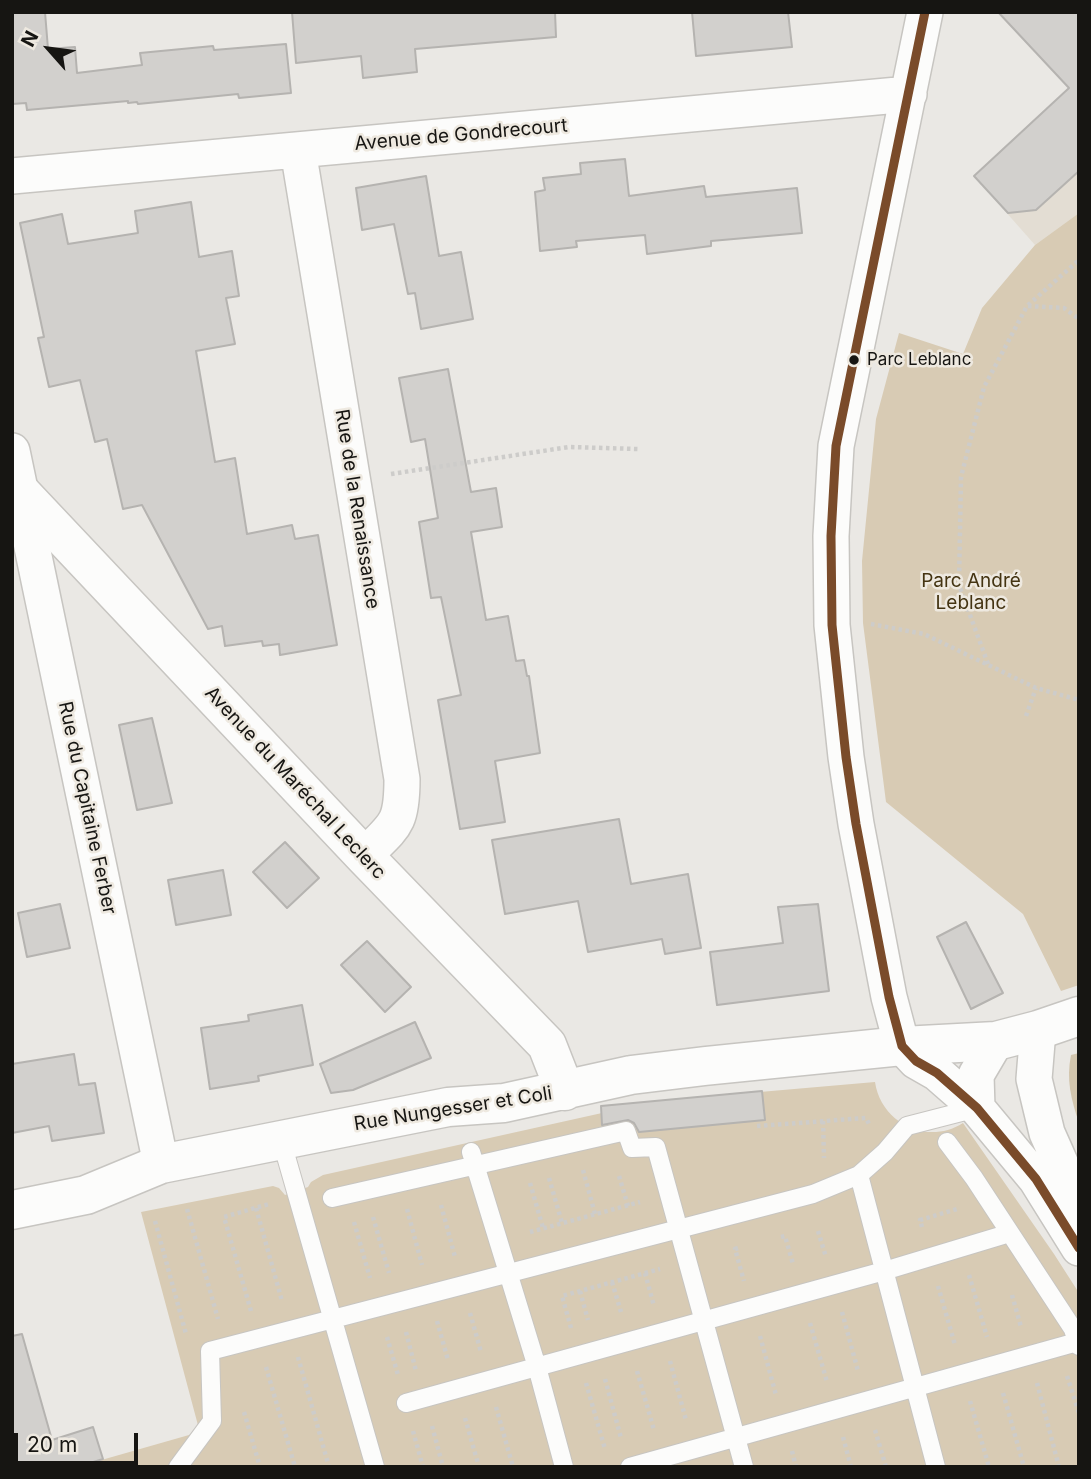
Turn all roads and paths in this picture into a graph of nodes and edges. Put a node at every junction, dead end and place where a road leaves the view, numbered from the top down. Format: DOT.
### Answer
graph roads {
  1 [pos="925,12"];
  2 [pos="909,94"];
  3 [pos="298,150"];
  4 [pos="12,176"];
  5 [pos="1079,260"];
  6 [pos="1027,306"];
  7 [pos="1079,319"];
  8 [pos="638,449"];
  9 [pos="12,451"];
  10 [pos="352,480"];
  11 [pos="17,487"];
  12 [pos="832,625"];
  13 [pos="988,664"];
  14 [pos="1036,688"];
  15 [pos="1079,700"];
  16 [pos="1026,716"];
  17 [pos="364,856"];
  18 [pos="1079,1016"];
  19 [pos="1038,1030"];
  20 [pos="996,1041"];
  21 [pos="902,1046"];
  22 [pos="565,1091"];
  23 [pos="976,1108"];
  24 [pos="757,1126"];
  25 [pos="281,1139"];
  26 [pos="947,1142"];
  27 [pos="575,1143"];
  28 [pos="541,1150"];
  29 [pos="885,1152"];
  30 [pos="523,1155"];
  31 [pos="474,1159"];
  32 [pos="161,1164"];
  33 [pos="432,1173"];
  34 [pos="859,1175"];
  35 [pos="332,1198"];
  36 [pos="642,1202"];
  37 [pos="1079,1205"];
  38 [pos="968,1206"];
  39 [pos="12,1210"];
  40 [pos="595,1214"];
  41 [pos="155,1221"];
  42 [pos="562,1223"];
  43 [pos="543,1228"];
  44 [pos="679,1229"];
  45 [pos="818,1231"];
  46 [pos="530,1232"];
  47 [pos="1010,1233"];
  48 [pos="772,1239"];
  49 [pos="747,1245"];
  50 [pos="1079,1248"];
  51 [pos="930,1257"];
  52 [pos="884,1271"];
  53 [pos="645,1273"];
  54 [pos="508,1274"];
  55 [pos="612,1282"];
  56 [pos="834,1284"];
  57 [pos="463,1285"];
  58 [pos="802,1293"];
  59 [pos="752,1308"];
  60 [pos="334,1319"];
  61 [pos="705,1321"];
  62 [pos="661,1332"];
  63 [pos="629,1341"];
  64 [pos="1078,1344"];
  65 [pos="210,1351"];
  66 [pos="537,1367"];
  67 [pos="963,1374"];
  68 [pos="488,1380"];
  69 [pos="915,1387"];
  70 [pos="867,1401"];
  71 [pos="405,1403"];
  72 [pos="835,1410"];
  73 [pos="784,1424"];
  74 [pos="736,1437"];
  75 [pos="694,1449"];
  76 [pos="662,1458"];
  77 [pos="178,1467"];
  78 [pos="375,1467"];
  79 [pos="513,1467"];
  80 [pos="564,1467"];
  81 [pos="630,1467"];
  82 [pos="744,1467"];
  83 [pos="796,1467"];
  84 [pos="851,1467"];
  85 [pos="886,1467"];
  86 [pos="936,1467"];
  87 [pos="989,1467"];
  1 -- 2 [label="street"];
  2 -- 3 [label="street, Avenue de Gondrecourt"];
  2 -- 12 [label="street"];
  3 -- 4 [label="street, Avenue de Gondrecourt"];
  3 -- 10 [label="street, Rue de la Renaissance"];
  5 -- 6 [label="path"];
  6 -- 7 [label="path"];
  6 -- 13 [label="path"];
  8 -- 10 [label="path"];
  9 -- 11 [label="street, Rue du Capitaine Ferber"];
  10 -- 17 [label="street, Rue de la Renaissance"];
  11 -- 17 [label="street, Avenue du Maréchal Leclerc"];
  11 -- 32 [label="street, Rue du Capitaine Ferber"];
  12 -- 13 [label="path"];
  12 -- 21 [label="street"];
  13 -- 14 [label="path"];
  14 -- 15 [label="path"];
  14 -- 16 [label="path"];
  17 -- 22 [label="street, Avenue du Maréchal Leclerc"];
  18 -- 19 [label="street, Rue Nungesser et Coli"];
  19 -- 20 [label="street, Rue Nungesser et Coli"];
  19 -- 37 [label="street"];
  20 -- 21 [label="street, Rue Nungesser et Coli"];
  20 -- 23 [label="street"];
  21 -- 22 [label="street, Rue Nungesser et Coli"];
  21 -- 23 [label="street"];
  22 -- 25 [label="street, Rue Nungesser et Coli"];
  23 -- 29 [label="lane"];
  23 -- 50 [label="street"];
  24 -- 29 [label="path"];
  25 -- 32 [label="street, Rue Nungesser et Coli"];
  25 -- 60 [label="lane"];
  26 -- 47 [label="lane"];
  27 -- 28 [label="lane"];
  27 -- 40 [label="path"];
  27 -- 44 [label="lane"];
  28 -- 30 [label="lane"];
  28 -- 42 [label="path"];
  29 -- 34 [label="lane"];
  30 -- 31 [label="lane"];
  30 -- 43 [label="path"];
  31 -- 33 [label="lane"];
  31 -- 54 [label="lane"];
  32 -- 39 [label="street, Rue Nungesser et Coli"];
  33 -- 35 [label="lane"];
  33 -- 57 [label="path"];
  34 -- 44 [label="lane"];
  34 -- 52 [label="lane"];
  36 -- 40 [label="path"];
  38 -- 51 [label="path"];
  40 -- 42 [label="path"];
  41 -- 65 [label="path"];
  42 -- 43 [label="path"];
  43 -- 46 [label="path"];
  44 -- 54 [label="lane"];
  44 -- 61 [label="lane"];
  45 -- 56 [label="path"];
  47 -- 51 [label="lane"];
  47 -- 64 [label="lane"];
  48 -- 58 [label="path"];
  49 -- 59 [label="path"];
  51 -- 52 [label="lane"];
  51 -- 67 [label="path"];
  52 -- 56 [label="lane"];
  52 -- 69 [label="lane"];
  53 -- 62 [label="path"];
  54 -- 57 [label="lane"];
  54 -- 66 [label="lane"];
  55 -- 63 [label="path"];
  56 -- 58 [label="lane"];
  56 -- 70 [label="path"];
  57 -- 60 [label="lane"];
  57 -- 68 [label="path"];
  58 -- 59 [label="lane"];
  58 -- 72 [label="path"];
  59 -- 61 [label="lane"];
  59 -- 73 [label="path"];
  60 -- 65 [label="lane"];
  60 -- 78 [label="lane"];
  61 -- 62 [label="lane"];
  61 -- 74 [label="lane"];
  62 -- 63 [label="lane"];
  62 -- 75 [label="path"];
  63 -- 66 [label="lane"];
  63 -- 76 [label="path"];
  64 -- 67 [label="lane"];
  65 -- 77 [label="lane"];
  66 -- 68 [label="lane"];
  66 -- 80 [label="lane"];
  67 -- 69 [label="lane"];
  67 -- 87 [label="path"];
  68 -- 71 [label="lane"];
  68 -- 79 [label="path"];
  69 -- 70 [label="lane"];
  69 -- 86 [label="lane"];
  70 -- 72 [label="lane"];
  70 -- 85 [label="path"];
  72 -- 73 [label="lane"];
  72 -- 84 [label="path"];
  73 -- 74 [label="lane"];
  73 -- 83 [label="path"];
  74 -- 75 [label="lane"];
  74 -- 82 [label="lane"];
  75 -- 76 [label="lane"];
  76 -- 81 [label="lane"];
}
